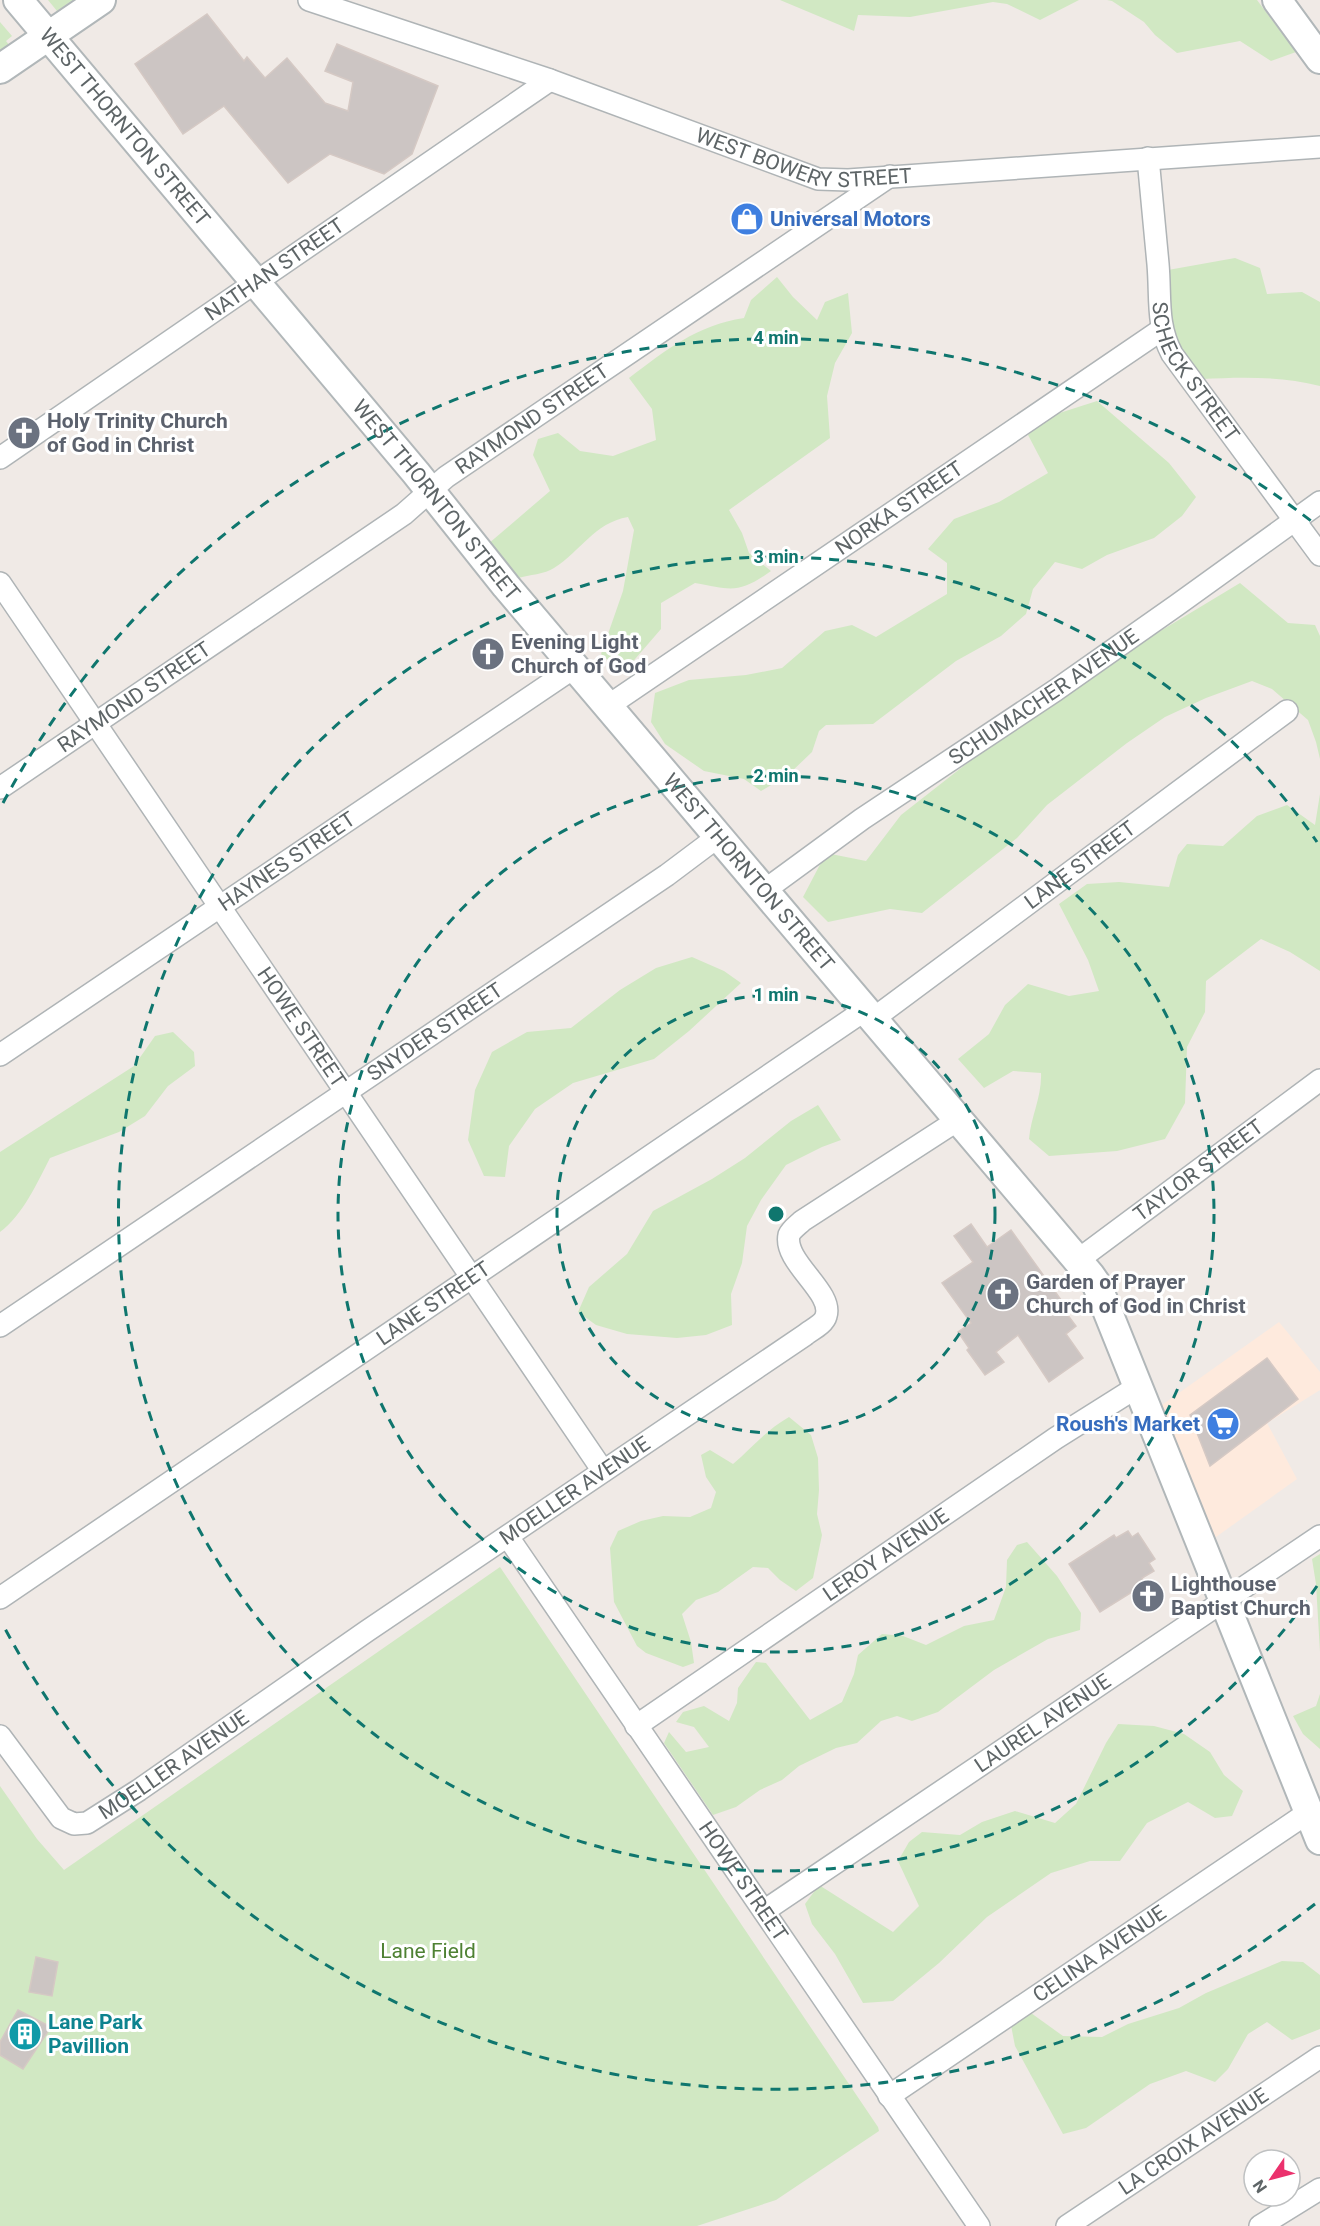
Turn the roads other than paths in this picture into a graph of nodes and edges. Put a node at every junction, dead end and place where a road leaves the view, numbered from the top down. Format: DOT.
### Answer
graph roads {
  1 [pos="18,0"];
  2 [pos="101,0"];
  3 [pos="309,0"];
  4 [pos="1285,10"];
  5 [pos="49,36"];
  6 [pos="1320,59"];
  7 [pos="0,69"];
  8 [pos="550,80"];
  9 [pos="1320,147"];
  10 [pos="1148,158"];
  11 [pos="890,176"];
  12 [pos="256,282"];
  13 [pos="1161,330"];
  14 [pos="0,458"];
  15 [pos="429,491"];
  16 [pos="1320,502"];
  17 [pos="1295,520"];
  18 [pos="1320,555"];
  19 [pos="0,583"];
  20 [pos="575,667"];
  21 [pos="608,706"];
  22 [pos="1287,711"];
  23 [pos="95,723"];
  24 [pos="0,788"];
  25 [pos="718,836"];
  26 [pos="765,890"];
  27 [pos="220,908"];
  28 [pos="869,1015"];
  29 [pos="0,1055"];
  30 [pos="1320,1080"];
  31 [pos="345,1092"];
  32 [pos="958,1120"];
  33 [pos="1078,1260"];
  34 [pos="472,1278"];
  35 [pos="0,1326"];
  36 [pos="1137,1387"];
  37 [pos="603,1471"];
  38 [pos="1320,1536"];
  39 [pos="508,1537"];
  40 [pos="0,1598"];
  41 [pos="1223,1602"];
  42 [pos="636,1726"];
  43 [pos="0,1736"];
  44 [pos="1309,1812"];
  45 [pos="1320,1840"];
  46 [pos="764,1911"];
  47 [pos="1320,2057"];
  48 [pos="889,2096"];
  49 [pos="1320,2189"];
  50 [pos="979,2226"];
  51 [pos="1067,2226"];
  52 [pos="1260,2226"];
  1 -- 5 [label="main road, WEST THORNTON STREET"];
  2 -- 5 [label="main road"];
  3 -- 8 [label="street, WEST BOWERY STREET"];
  4 -- 6 [label="main road"];
  5 -- 7 [label="main road"];
  5 -- 12 [label="main road, WEST THORNTON STREET"];
  8 -- 11 [label="street, WEST BOWERY STREET"];
  8 -- 12 [label="street, NATHAN STREET"];
  9 -- 10 [label="street, WEST BOWERY STREET"];
  10 -- 11 [label="street, WEST BOWERY STREET"];
  10 -- 13 [label="street, SCHECK STREET"];
  11 -- 15 [label="street, RAYMOND STREET"];
  12 -- 14 [label="street, NATHAN STREET"];
  12 -- 15 [label="main road, WEST THORNTON STREET"];
  13 -- 17 [label="street, SCHECK STREET"];
  13 -- 21 [label="street, NORKA STREET"];
  15 -- 20 [label="main road, WEST THORNTON STREET"];
  15 -- 23 [label="street, RAYMOND STREET"];
  16 -- 17 [label="street, SCHUMACHER AVENUE"];
  17 -- 18 [label="street, SCHECK STREET"];
  17 -- 26 [label="street, SCHUMACHER AVENUE"];
  19 -- 23 [label="street, HOWE STREET"];
  20 -- 21 [label="main road, WEST THORNTON STREET"];
  20 -- 27 [label="street, HAYNES STREET"];
  21 -- 25 [label="main road, WEST THORNTON STREET"];
  22 -- 28 [label="street, LANE STREET"];
  23 -- 24 [label="street, RAYMOND STREET"];
  23 -- 27 [label="street, HOWE STREET"];
  25 -- 26 [label="main road, WEST THORNTON STREET"];
  25 -- 31 [label="street, SNYDER STREET"];
  26 -- 28 [label="main road, WEST THORNTON STREET"];
  27 -- 29 [label="street, HAYNES STREET"];
  27 -- 31 [label="street, HOWE STREET"];
  28 -- 32 [label="main road, WEST THORNTON STREET"];
  28 -- 34 [label="street, LANE STREET"];
  30 -- 33 [label="street, TAYLOR STREET"];
  31 -- 34 [label="street, HOWE STREET"];
  31 -- 35 [label="street, SNYDER STREET"];
  32 -- 33 [label="main road, WEST THORNTON STREET"];
  32 -- 37 [label="street, MOELLER AVENUE"];
  33 -- 36 [label="main road, WEST THORNTON STREET"];
  34 -- 37 [label="street, HOWE STREET"];
  34 -- 40 [label="street, LANE STREET"];
  36 -- 41 [label="main road, WEST THORNTON STREET"];
  36 -- 42 [label="street, LEROY AVENUE"];
  37 -- 39 [label="street, MOELLER AVENUE"];
  38 -- 41 [label="street, LAUREL AVENUE"];
  39 -- 42 [label="street, HOWE STREET"];
  39 -- 43 [label="street, MOELLER AVENUE"];
  41 -- 44 [label="main road, WEST THORNTON STREET"];
  41 -- 46 [label="street, LAUREL AVENUE"];
  42 -- 46 [label="street, HOWE STREET"];
  44 -- 45 [label="main road, WEST THORNTON STREET"];
  44 -- 48 [label="street, CELINA AVENUE"];
  46 -- 48 [label="street, HOWE STREET"];
  47 -- 51 [label="street, LA CROIX AVENUE"];
  48 -- 50 [label="street, HOWE STREET"];
  49 -- 52 [label="street"];
}
